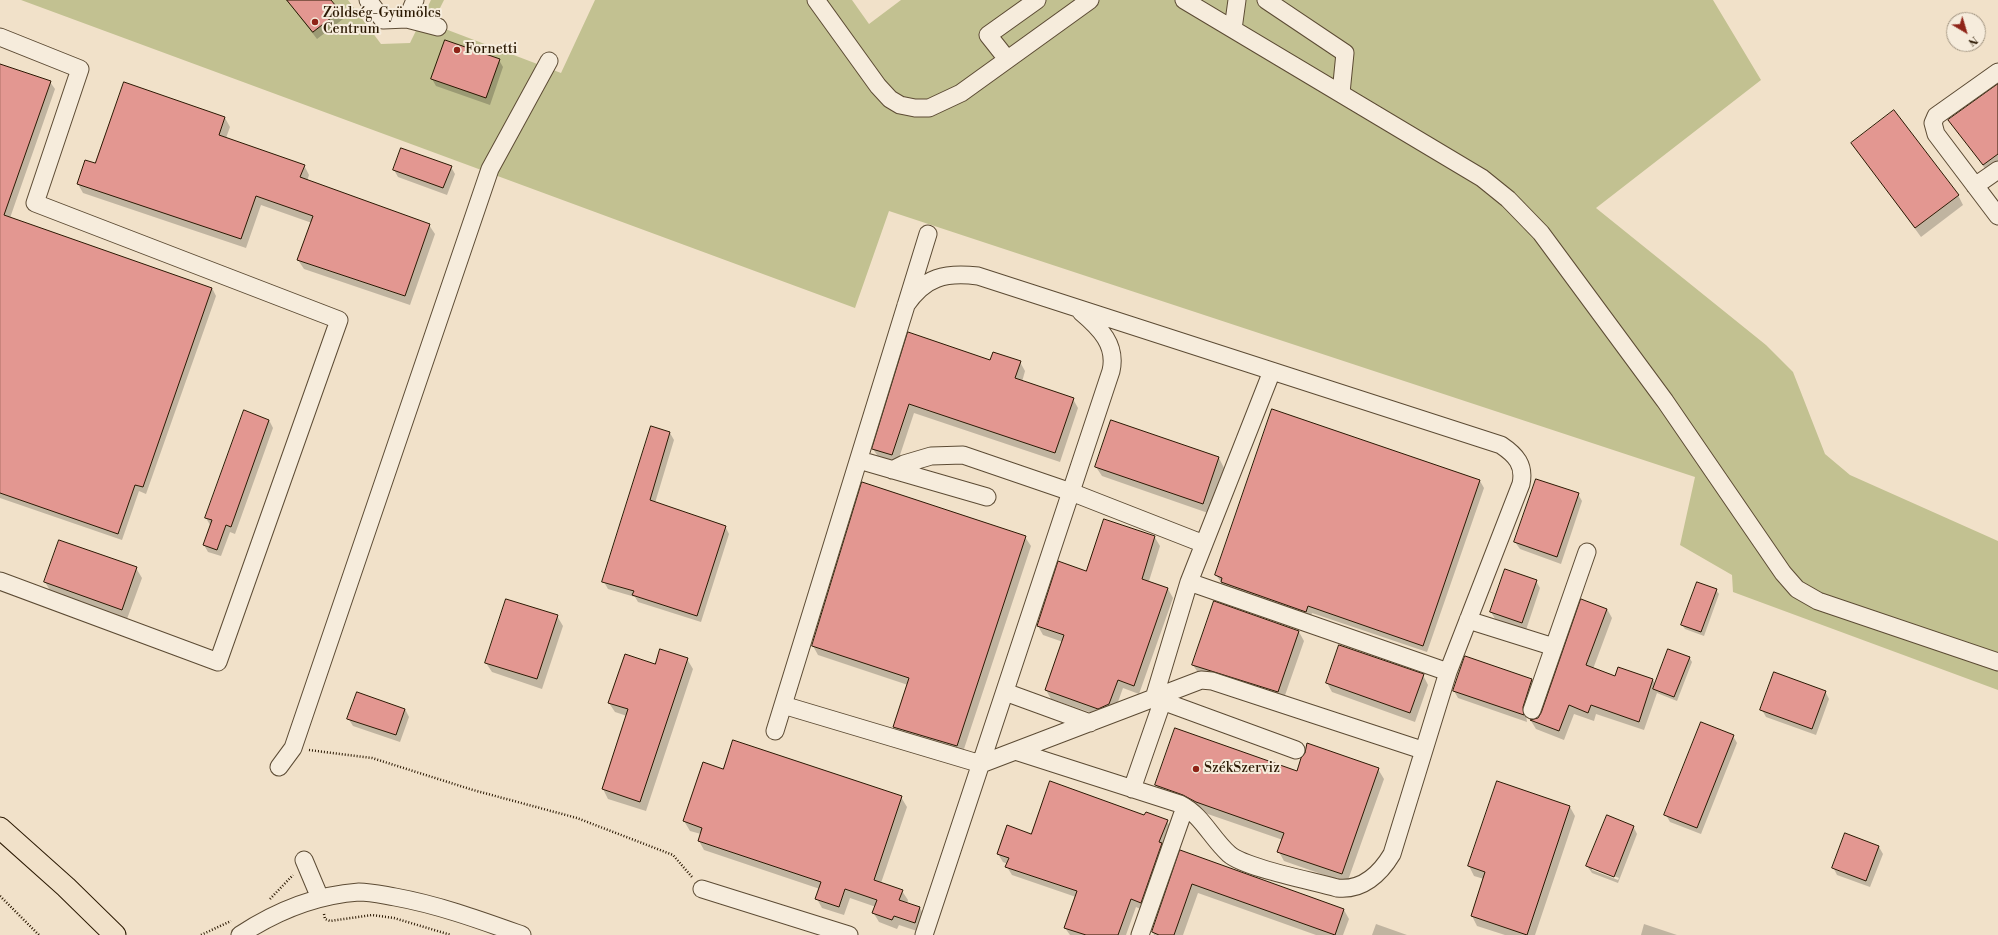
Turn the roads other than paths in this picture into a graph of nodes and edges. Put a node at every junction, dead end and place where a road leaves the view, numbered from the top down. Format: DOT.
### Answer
graph roads {
  1 [pos="368,0"];
  2 [pos="415,0"];
  3 [pos="816,0"];
  4 [pos="1036,0"];
  5 [pos="1090,0"];
  6 [pos="1184,0"];
  7 [pos="1237,0"];
  8 [pos="1266,0"];
  9 [pos="407,20"];
  10 [pos="438,27"];
  11 [pos="1233,29"];
  12 [pos="0,37"];
  13 [pos="1007,59"];
  14 [pos="549,61"];
  15 [pos="1998,72"];
  16 [pos="1341,94"];
  17 [pos="1998,170"];
  18 [pos="1975,186"];
  19 [pos="1998,216"];
  20 [pos="928,234"];
  21 [pos="906,305"];
  22 [pos="1077,308"];
  23 [pos="1272,371"];
  24 [pos="859,460"];
  25 [pos="892,470"];
  26 [pos="1071,492"];
  27 [pos="987,497"];
  28 [pos="1204,544"];
  29 [pos="1587,552"];
  30 [pos="0,581"];
  31 [pos="1189,582"];
  32 [pos="1468,620"];
  33 [pos="1554,647"];
  34 [pos="1998,662"];
  35 [pos="1448,672"];
  36 [pos="1005,692"];
  37 [pos="1160,698"];
  38 [pos="783,705"];
  39 [pos="1532,710"];
  40 [pos="1090,724"];
  41 [pos="775,731"];
  42 [pos="1296,750"];
  43 [pos="1422,750"];
  44 [pos="1015,752"];
  45 [pos="981,764"];
  46 [pos="279,767"];
  47 [pos="1132,789"];
  48 [pos="1185,807"];
  49 [pos="0,828"];
  50 [pos="304,860"];
  51 [pos="702,889"];
  52 [pos="320,898"];
  53 [pos="115,935"];
  54 [pos="240,935"];
  55 [pos="522,935"];
  56 [pos="849,935"];
  57 [pos="924,935"];
  58 [pos="1140,935"];
  1 -- 9 [label="street"];
  2 -- 9 [label="street"];
  3 -- 13 [label="street"];
  4 -- 13 [label="street"];
  5 -- 13 [label="street"];
  6 -- 11 [label="street"];
  7 -- 11 [label="street"];
  8 -- 16 [label="street"];
  9 -- 10 [label="street"];
  11 -- 16 [label="street"];
  12 -- 30 [label="street"];
  14 -- 46 [label="street"];
  15 -- 18 [label="street"];
  16 -- 34 [label="street"];
  17 -- 18 [label="street"];
  18 -- 19 [label="street"];
  20 -- 21 [label="street"];
  21 -- 22 [label="street"];
  21 -- 24 [label="street"];
  22 -- 23 [label="street"];
  22 -- 26 [label="street"];
  23 -- 28 [label="street"];
  23 -- 32 [label="street"];
  24 -- 25 [label="street"];
  24 -- 38 [label="street"];
  25 -- 26 [label="street"];
  25 -- 27 [label="street"];
  26 -- 28 [label="street"];
  26 -- 36 [label="street"];
  28 -- 31 [label="street"];
  29 -- 33 [label="street"];
  31 -- 35 [label="street"];
  31 -- 37 [label="street"];
  32 -- 33 [label="street"];
  32 -- 35 [label="street"];
  33 -- 39 [label="street"];
  35 -- 43 [label="street"];
  36 -- 40 [label="street"];
  36 -- 45 [label="street"];
  37 -- 40 [label="street"];
  37 -- 42 [label="street"];
  37 -- 43 [label="street"];
  37 -- 47 [label="street"];
  38 -- 41 [label="street"];
  38 -- 45 [label="street"];
  40 -- 44 [label="street"];
  43 -- 48 [label="street"];
  44 -- 45 [label="street"];
  44 -- 47 [label="street"];
  45 -- 57 [label="street"];
  47 -- 48 [label="street"];
  48 -- 58 [label="street"];
  49 -- 53 [label="main road"];
  50 -- 52 [label="street"];
  51 -- 56 [label="street"];
  52 -- 54 [label="street"];
  52 -- 55 [label="street"];
}
